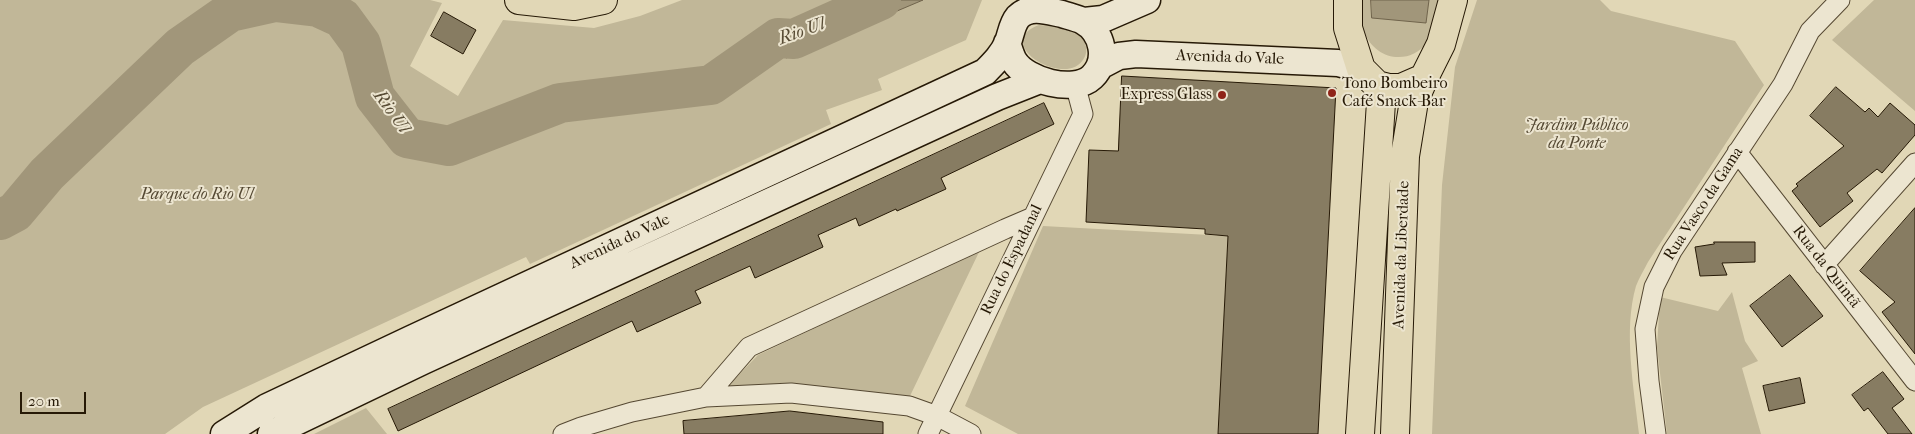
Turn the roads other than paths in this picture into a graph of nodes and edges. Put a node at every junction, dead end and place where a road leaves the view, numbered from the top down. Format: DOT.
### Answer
graph roads {
  1 [pos="519,0"];
  2 [pos="603,0"];
  3 [pos="1146,0"];
  4 [pos="1348,0"];
  5 [pos="1453,0"];
  6 [pos="1840,0"];
  7 [pos="1027,5"];
  8 [pos="1084,21"];
  9 [pos="1007,43"];
  10 [pos="1100,66"];
  11 [pos="1369,77"];
  12 [pos="1424,78"];
  13 [pos="1040,80"];
  14 [pos="1075,84"];
  15 [pos="1737,152"];
  16 [pos="1915,163"];
  17 [pos="1033,218"];
  18 [pos="1824,265"];
  19 [pos="1915,381"];
  20 [pos="706,397"];
  21 [pos="937,416"];
  22 [pos="224,434"];
  23 [pos="271,434"];
  24 [pos="563,434"];
  25 [pos="928,434"];
  26 [pos="971,434"];
  27 [pos="1360,434"];
  28 [pos="1395,434"];
  29 [pos="1656,434"];
  1 -- 2 [label="main road"];
  3 -- 8 [label="main road, Avenida do Vale"];
  4 -- 11 [label="main road, Avenida da Liberdade"];
  5 -- 12 [label="main road, Avenida da Liberdade"];
  6 -- 15 [label="street, Rua Vasco da Gama"];
  7 -- 8 [label="main road, Avenida do Vale"];
  7 -- 9 [label="main road, Avenida do Vale"];
  8 -- 10 [label="main road"];
  9 -- 13 [label="main road"];
  9 -- 22 [label="main road, Avenida do Vale"];
  10 -- 11 [label="main road, Avenida do Vale"];
  10 -- 14 [label="main road, Avenida do Vale"];
  11 -- 12 [label="main road"];
  11 -- 27 [label="main road, Avenida da Liberdade"];
  12 -- 28 [label="main road, Avenida da Liberdade"];
  13 -- 14 [label="main road"];
  13 -- 23 [label="main road, Avenida do Vale"];
  14 -- 17 [label="street, Rua do Espadanal"];
  15 -- 18 [label="street, Rua da Quintã"];
  15 -- 29 [label="street, Rua Vasco da Gama"];
  16 -- 18 [label="street"];
  17 -- 20 [label="street"];
  17 -- 21 [label="street, Rua do Espadanal"];
  18 -- 19 [label="street, Rua da Quintã"];
  20 -- 21 [label="street"];
  20 -- 24 [label="street"];
  21 -- 25 [label="street, Rua do Espadanal"];
  21 -- 26 [label="street"];
}
